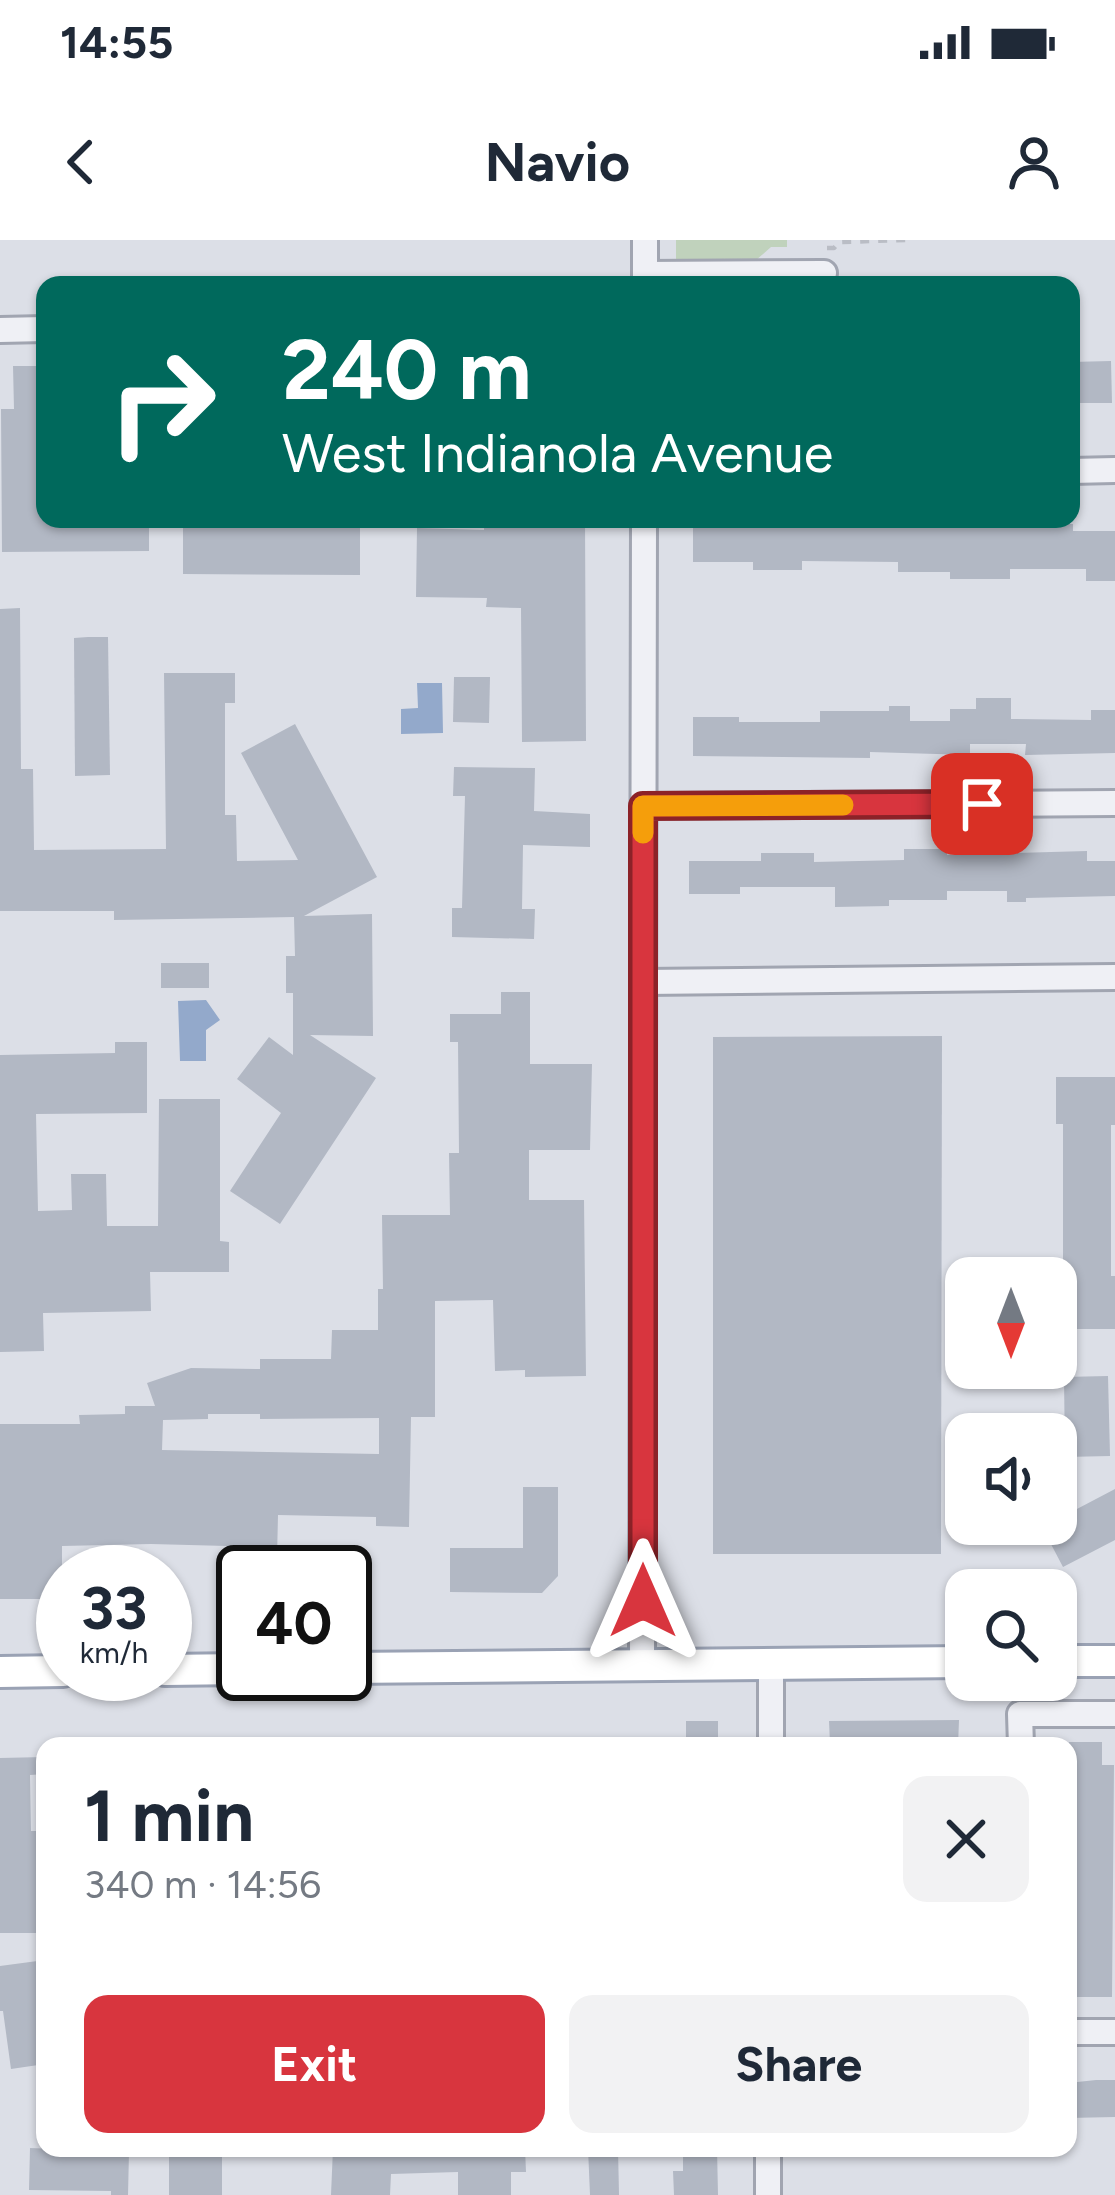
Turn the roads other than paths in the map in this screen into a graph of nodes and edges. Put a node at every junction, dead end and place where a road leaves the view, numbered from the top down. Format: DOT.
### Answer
graph roads {
  1 [pos="645,240"];
  2 [pos="824,273"];
  3 [pos="645,276"];
  4 [pos="734,276"];
  5 [pos="36,329"];
  6 [pos="0,330"];
  7 [pos="1115,470"];
  8 [pos="1080,471"];
  9 [pos="644,528"];
  10 [pos="1115,803"];
  11 [pos="643,806"];
  12 [pos="1115,977"];
  13 [pos="644,982"];
  14 [pos="1077,1661"];
  15 [pos="1115,1661"];
  16 [pos="945,1662"];
  17 [pos="771,1664"];
  18 [pos="642,1665"];
  19 [pos="372,1668"];
  20 [pos="36,1671"];
  21 [pos="0,1672"];
  22 [pos="1115,1714"];
  23 [pos="771,1737"];
  24 [pos="1021,1737"];
  25 [pos="1077,2032"];
  26 [pos="1115,2032"];
  27 [pos="768,2157"];
  28 [pos="768,2195"];
  1 -- 3 [label="street"];
  2 -- 4 [label="street"];
  5 -- 6 [label="street"];
  7 -- 8 [label="street"];
  9 -- 11 [label="street"];
  10 -- 11 [label="street"];
  11 -- 13 [label="street"];
  12 -- 13 [label="street"];
  13 -- 18 [label="street"];
  14 -- 15 [label="main road"];
  16 -- 17 [label="main road"];
  17 -- 18 [label="main road"];
  17 -- 23 [label="street"];
  18 -- 19 [label="main road"];
  20 -- 21 [label="main road"];
  22 -- 24 [label="street"];
  25 -- 26 [label="street"];
  27 -- 28 [label="street"];
}
